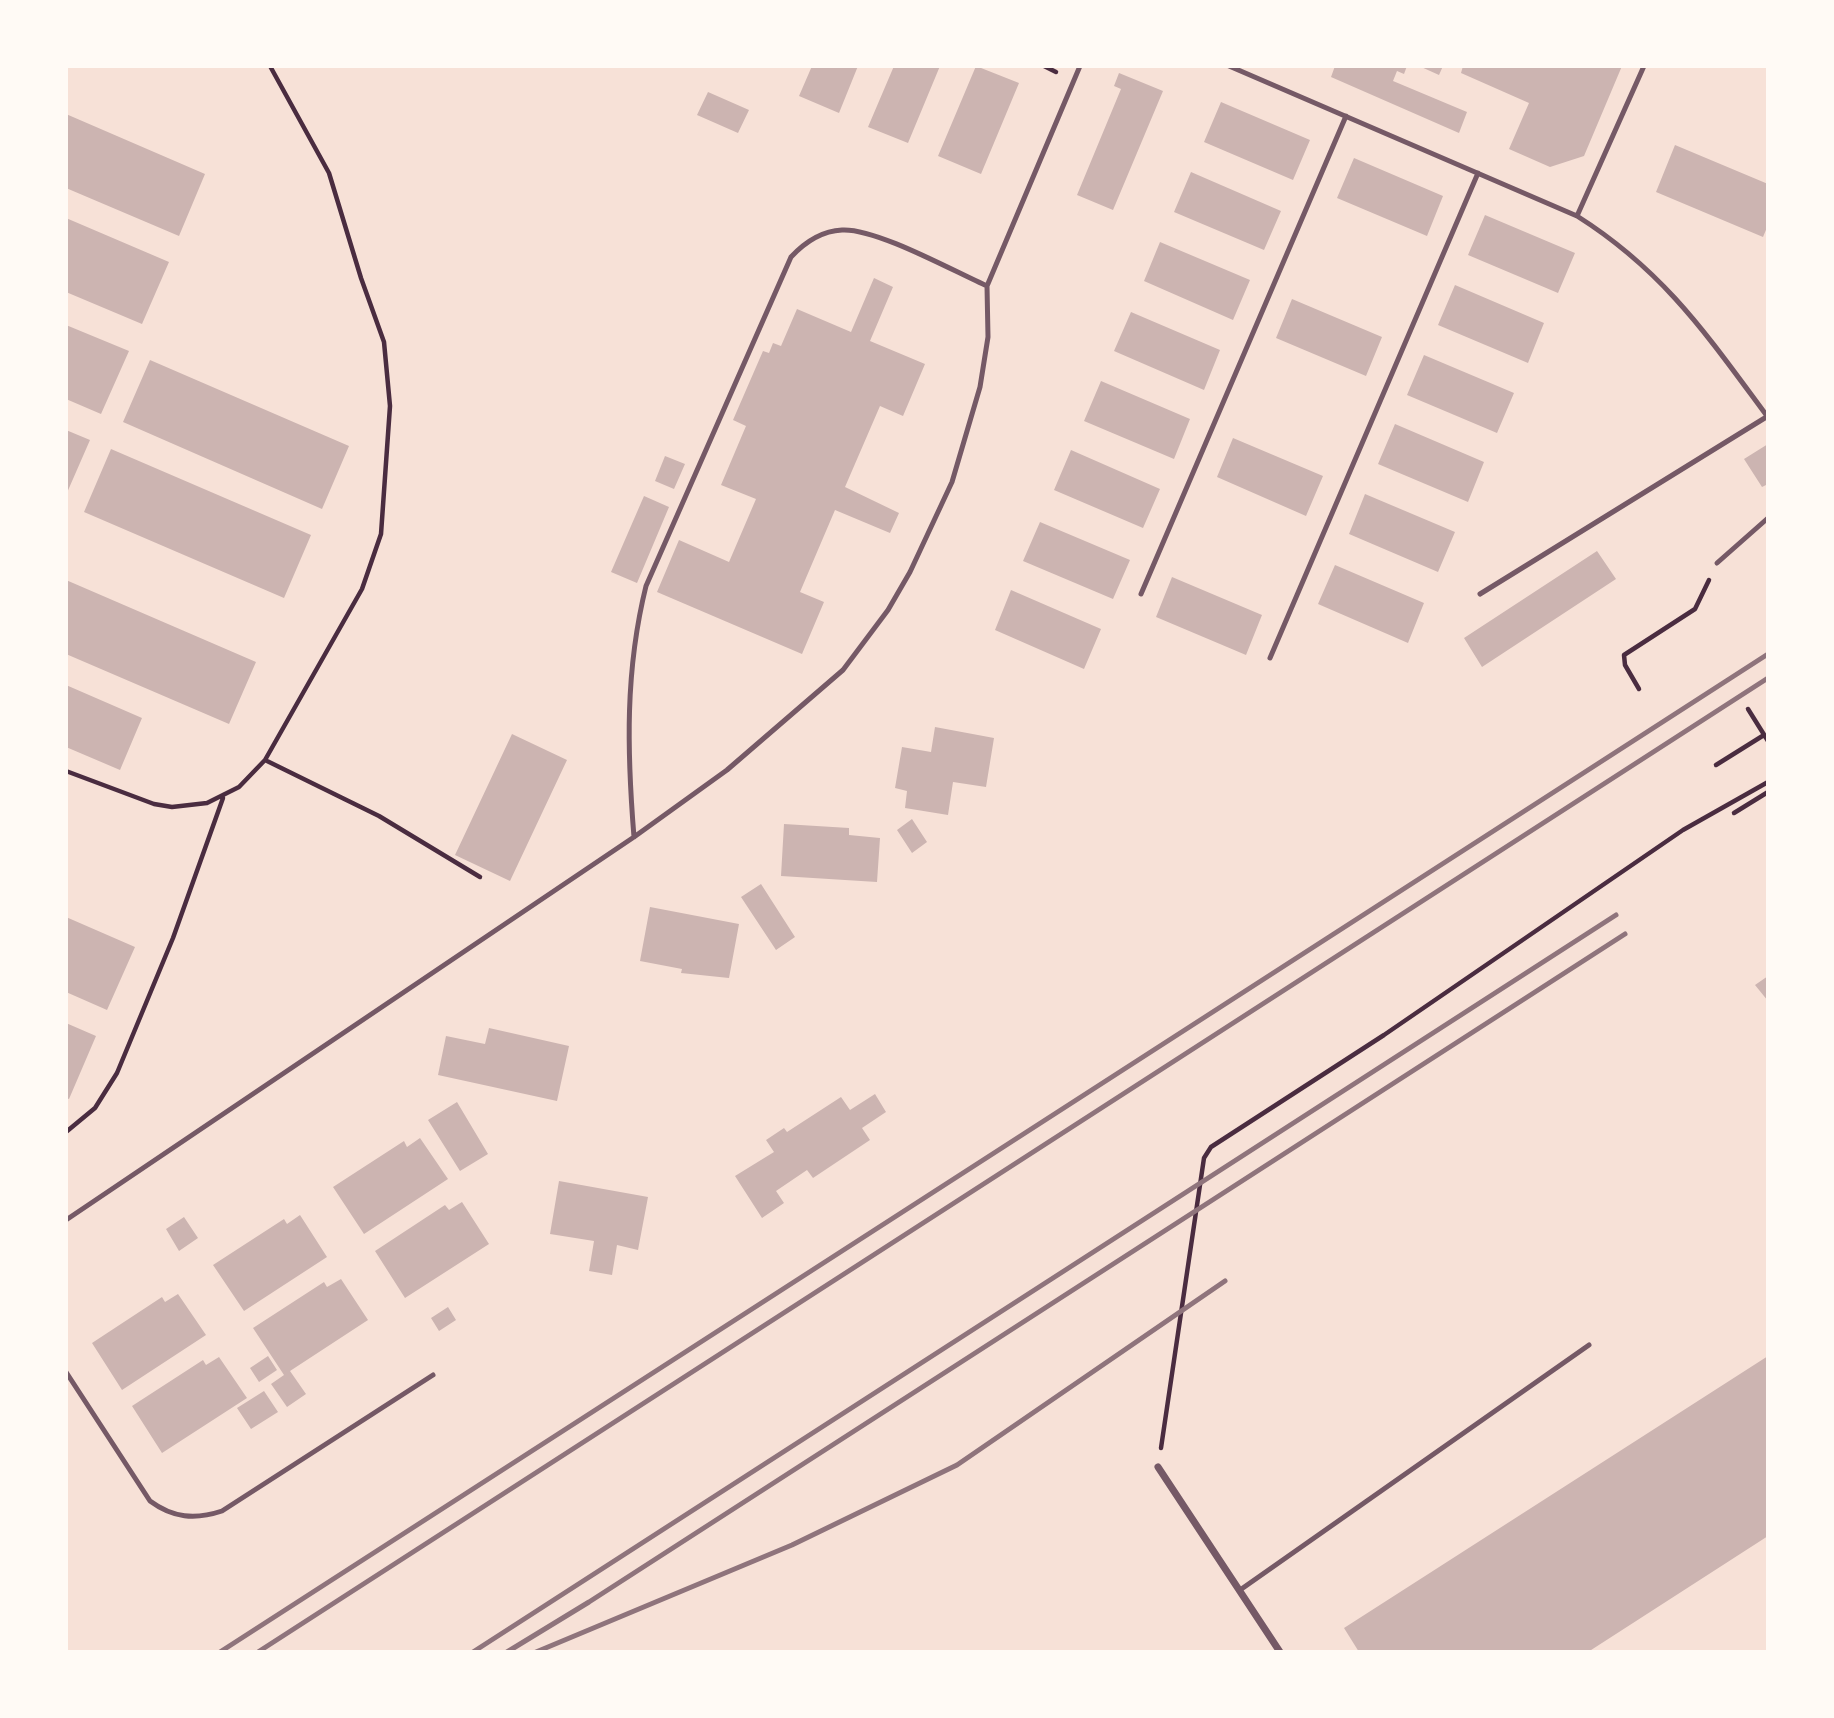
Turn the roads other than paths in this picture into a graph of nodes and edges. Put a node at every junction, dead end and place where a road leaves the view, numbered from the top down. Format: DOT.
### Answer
graph roads {
  1 [pos="1080,66"];
  2 [pos="1229,66"];
  3 [pos="1644,66"];
  4 [pos="1346,116"];
  5 [pos="1478,173"];
  6 [pos="1577,216"];
  7 [pos="987,286"];
  8 [pos="1767,416"];
  9 [pos="1768,518"];
  10 [pos="1717,564"];
  11 [pos="1480,593"];
  12 [pos="1141,594"];
  13 [pos="1270,658"];
  14 [pos="634,837"];
  15 [pos="66,1220"];
  16 [pos="1589,1345"];
  17 [pos="66,1372"];
  18 [pos="433,1375"];
  19 [pos="1158,1467"];
  20 [pos="1240,1590"];
  21 [pos="1280,1651"];
  1 -- 7 [label="lane"];
  2 -- 4 [label="lane"];
  3 -- 6 [label="lane"];
  4 -- 5 [label="lane"];
  4 -- 12 [label="lane"];
  5 -- 6 [label="lane"];
  5 -- 13 [label="lane"];
  6 -- 8 [label="lane"];
  7 -- 14 [label="lane"];
  7 -- 14 [label="lane"];
  8 -- 11 [label="lane"];
  9 -- 10 [label="lane"];
  14 -- 15 [label="lane"];
  16 -- 20 [label="lane"];
  17 -- 18 [label="lane"];
  19 -- 20 [label="street"];
  20 -- 21 [label="street"];
}
